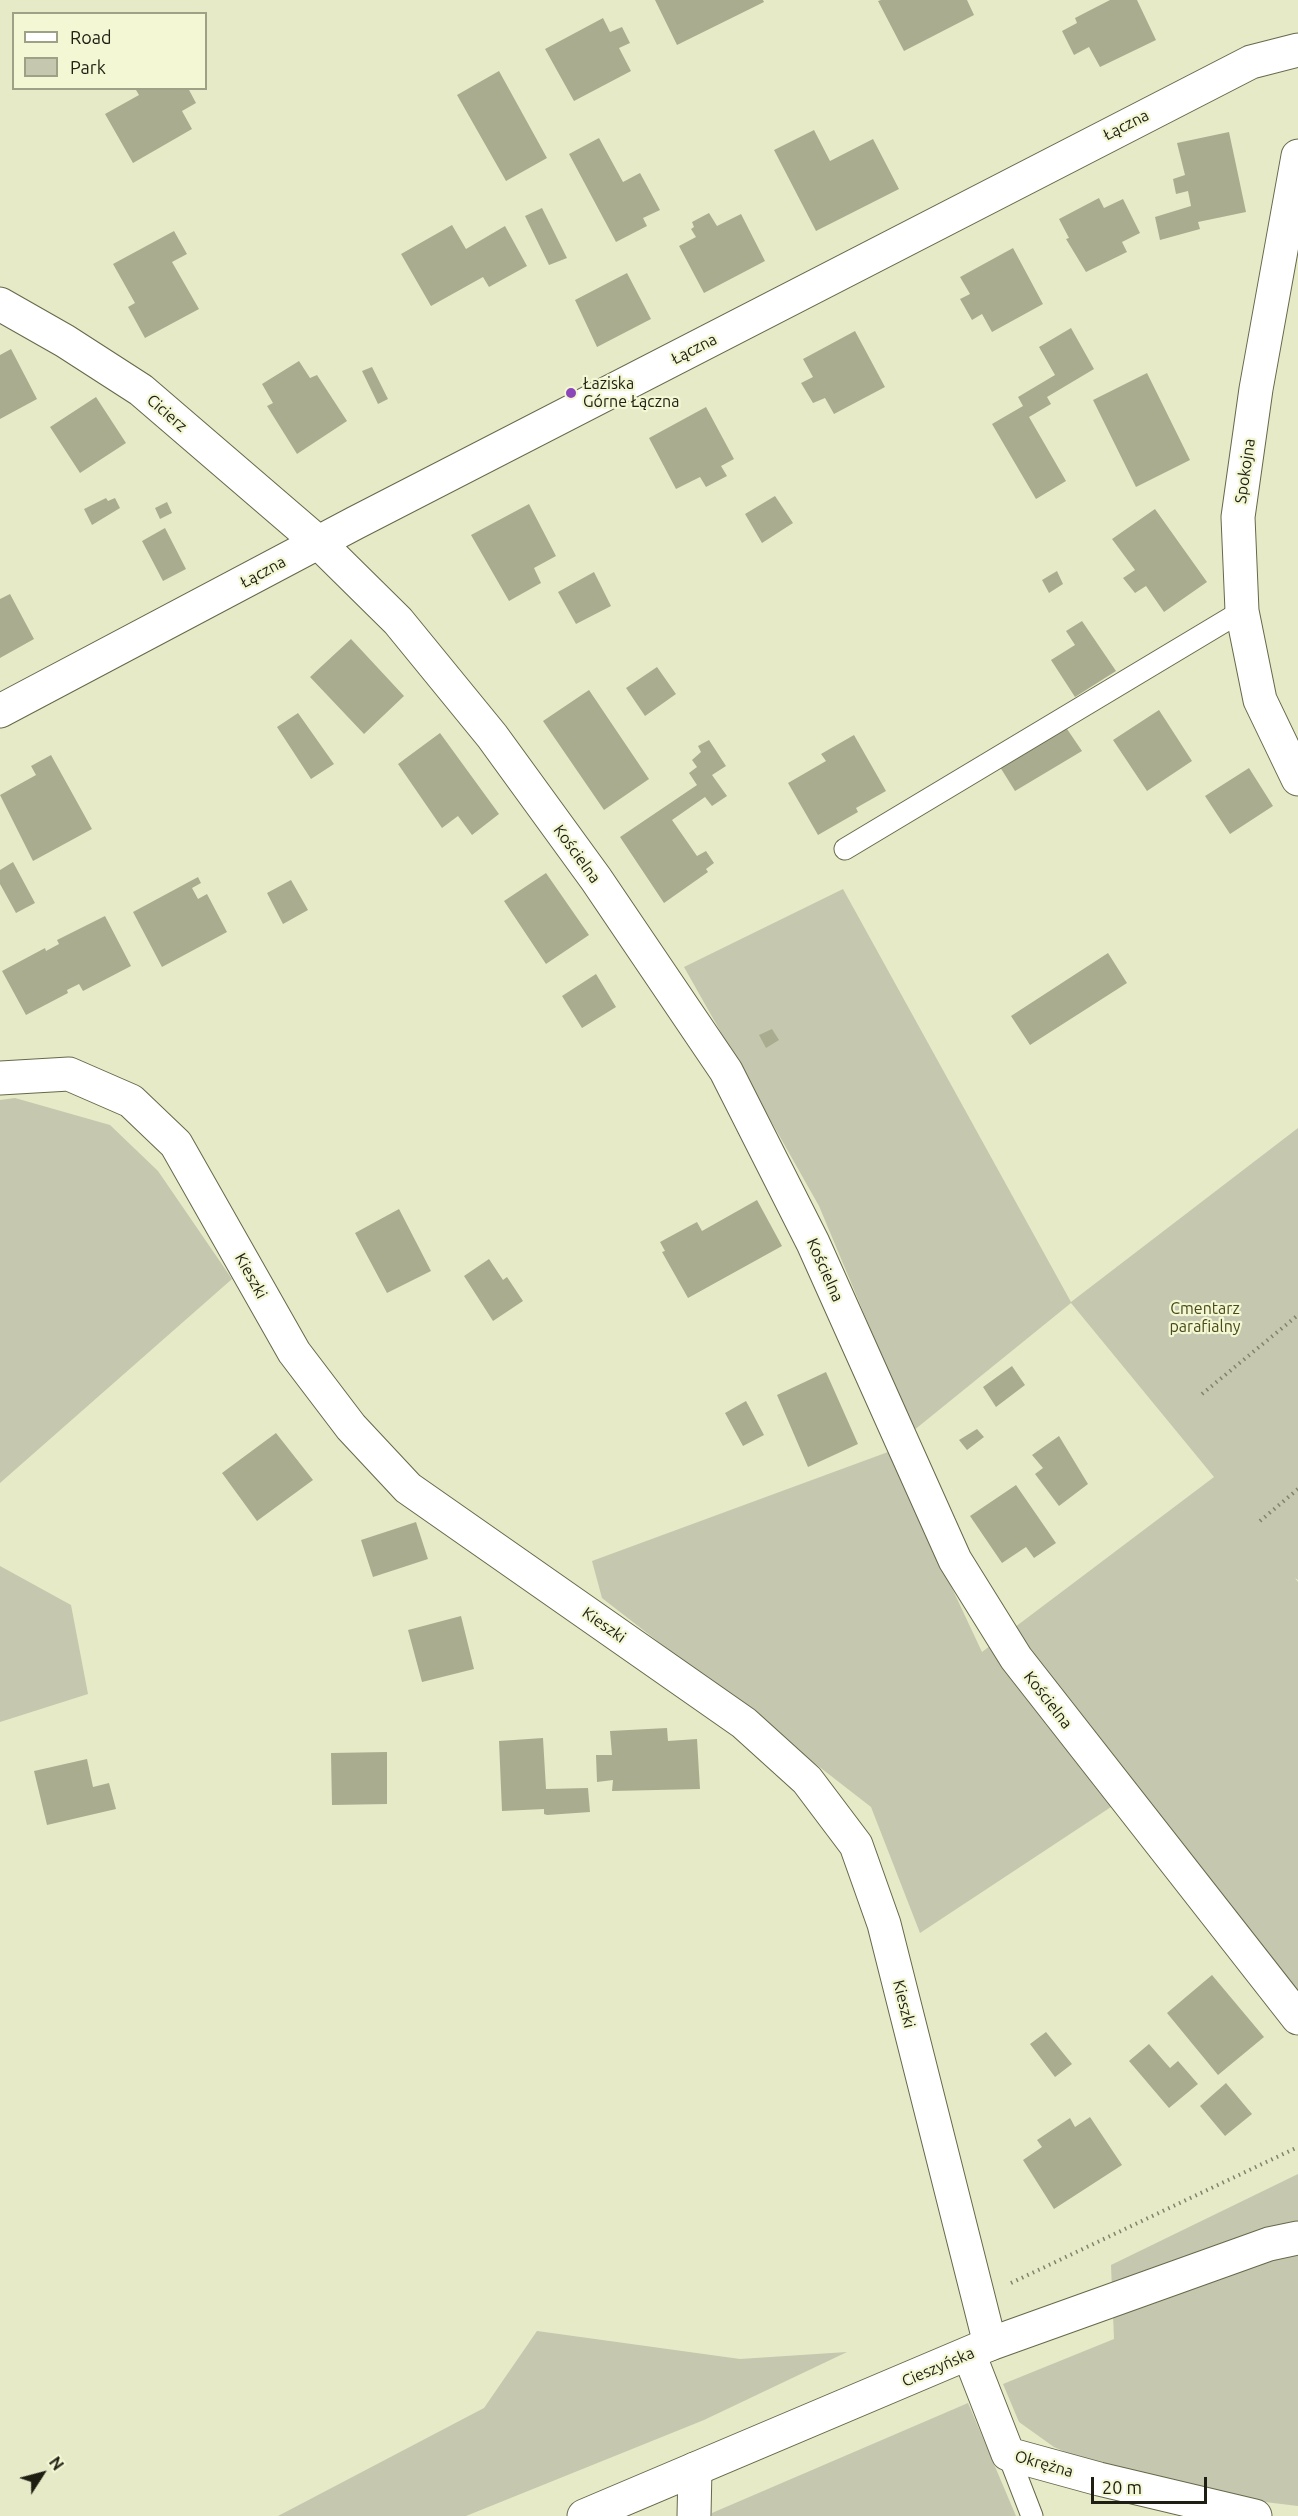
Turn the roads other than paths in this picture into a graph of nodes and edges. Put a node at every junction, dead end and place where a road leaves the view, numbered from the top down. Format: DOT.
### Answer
graph roads {
  1 [pos="1298,50"];
  2 [pos="1298,156"];
  3 [pos="0,304"];
  4 [pos="319,543"];
  5 [pos="1242,610"];
  6 [pos="0,711"];
  7 [pos="1298,779"];
  8 [pos="845,849"];
  9 [pos="0,1078"];
  10 [pos="1298,2018"];
  11 [pos="1298,2238"];
  12 [pos="980,2349"];
  13 [pos="1008,2454"];
  14 [pos="695,2469"];
  15 [pos="584,2516"];
  16 [pos="694,2516"];
  17 [pos="1032,2516"];
  18 [pos="1255,2516"];
  1 -- 4 [label="street, Łączna"];
  2 -- 5 [label="street, Spokojna"];
  3 -- 4 [label="street, Cicierz"];
  4 -- 6 [label="street, Łączna"];
  4 -- 10 [label="street, Kościelna"];
  5 -- 7 [label="street, Spokojna"];
  5 -- 8 [label="lane"];
  9 -- 12 [label="street, Kieszki"];
  11 -- 12 [label="street, Cieszyńska"];
  12 -- 13 [label="street, Okrężna"];
  12 -- 14 [label="street, Cieszyńska"];
  13 -- 17 [label="lane"];
  13 -- 18 [label="street, Okrężna"];
  14 -- 15 [label="street, Cieszyńska"];
  14 -- 16 [label="street"];
}
